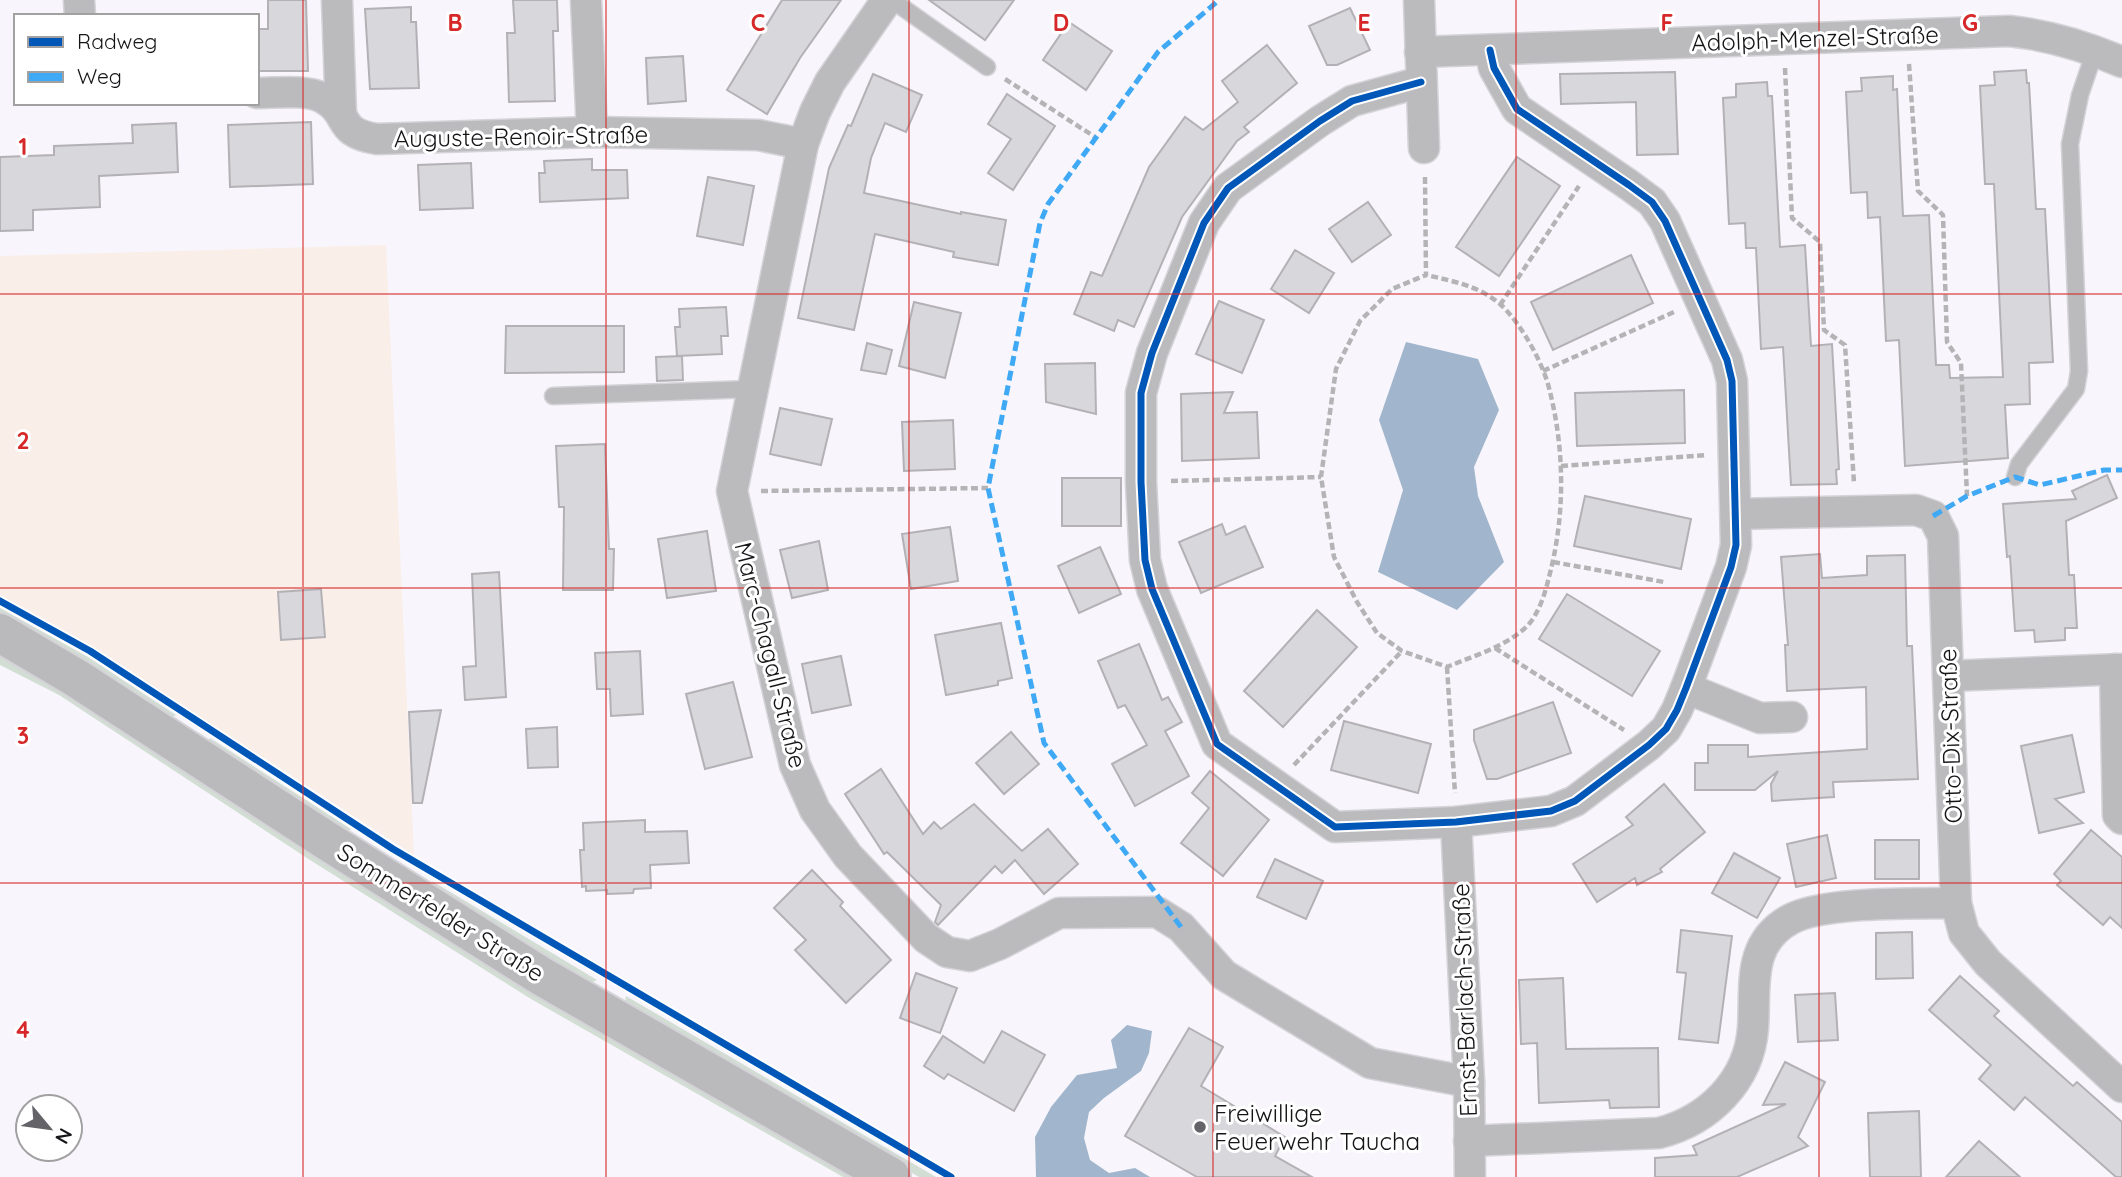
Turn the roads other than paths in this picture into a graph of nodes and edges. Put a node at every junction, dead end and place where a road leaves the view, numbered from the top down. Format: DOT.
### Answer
graph roads {
  1 [pos="337,0"];
  2 [pos="586,0"];
  3 [pos="890,0"];
  4 [pos="1419,0"];
  5 [pos="1490,50"];
  6 [pos="1420,52"];
  7 [pos="2114,55"];
  8 [pos="987,67"];
  9 [pos="1421,82"];
  10 [pos="259,93"];
  11 [pos="341,114"];
  12 [pos="592,132"];
  13 [pos="803,144"];
  14 [pos="1424,148"];
  15 [pos="752,389"];
  16 [pos="553,396"];
  17 [pos="2015,477"];
  18 [pos="1736,514"];
  19 [pos="0,633"];
  20 [pos="2119,669"];
  21 [pos="1948,676"];
  22 [pos="1686,688"];
  23 [pos="1792,717"];
  24 [pos="2122,819"];
  25 [pos="1456,822"];
  26 [pos="1956,903"];
  27 [pos="1469,1082"];
  28 [pos="2122,1087"];
  29 [pos="1469,1141"];
  30 [pos="891,1177"];
  31 [pos="1470,1177"];
  1 -- 11 [label="street"];
  2 -- 12 [label="street"];
  3 -- 8 [label="lane"];
  3 -- 13 [label="street, Marc-Chagall-Straße"];
  4 -- 6 [label="street"];
  5 -- 6 [label="street, Adolph-Menzel-Straße"];
  5 -- 7 [label="street, Adolph-Menzel-Straße"];
  5 -- 18 [label="street"];
  6 -- 9 [label="street"];
  7 -- 17 [label="lane"];
  9 -- 14 [label="street"];
  9 -- 25 [label="street"];
  10 -- 11 [label="street, Auguste-Renoir-Straße"];
  11 -- 12 [label="street, Auguste-Renoir-Straße"];
  12 -- 13 [label="street, Auguste-Renoir-Straße"];
  13 -- 15 [label="street, Marc-Chagall-Straße"];
  15 -- 16 [label="lane"];
  15 -- 27 [label="street, Marc-Chagall-Straße"];
  18 -- 21 [label="street, Otto-Dix-Straße"];
  18 -- 22 [label="street"];
  19 -- 30 [label="main road, Sommerfelder Straße"];
  20 -- 21 [label="street"];
  20 -- 24 [label="street"];
  21 -- 26 [label="street, Otto-Dix-Straße"];
  22 -- 23 [label="street"];
  22 -- 25 [label="street"];
  25 -- 27 [label="street, Ernst-Barlach-Straße"];
  26 -- 28 [label="street, Otto-Dix-Straße"];
  26 -- 29 [label="street"];
  27 -- 29 [label="street, Ernst-Barlach-Straße"];
  29 -- 31 [label="street, Ernst-Barlach-Straße"];
}
